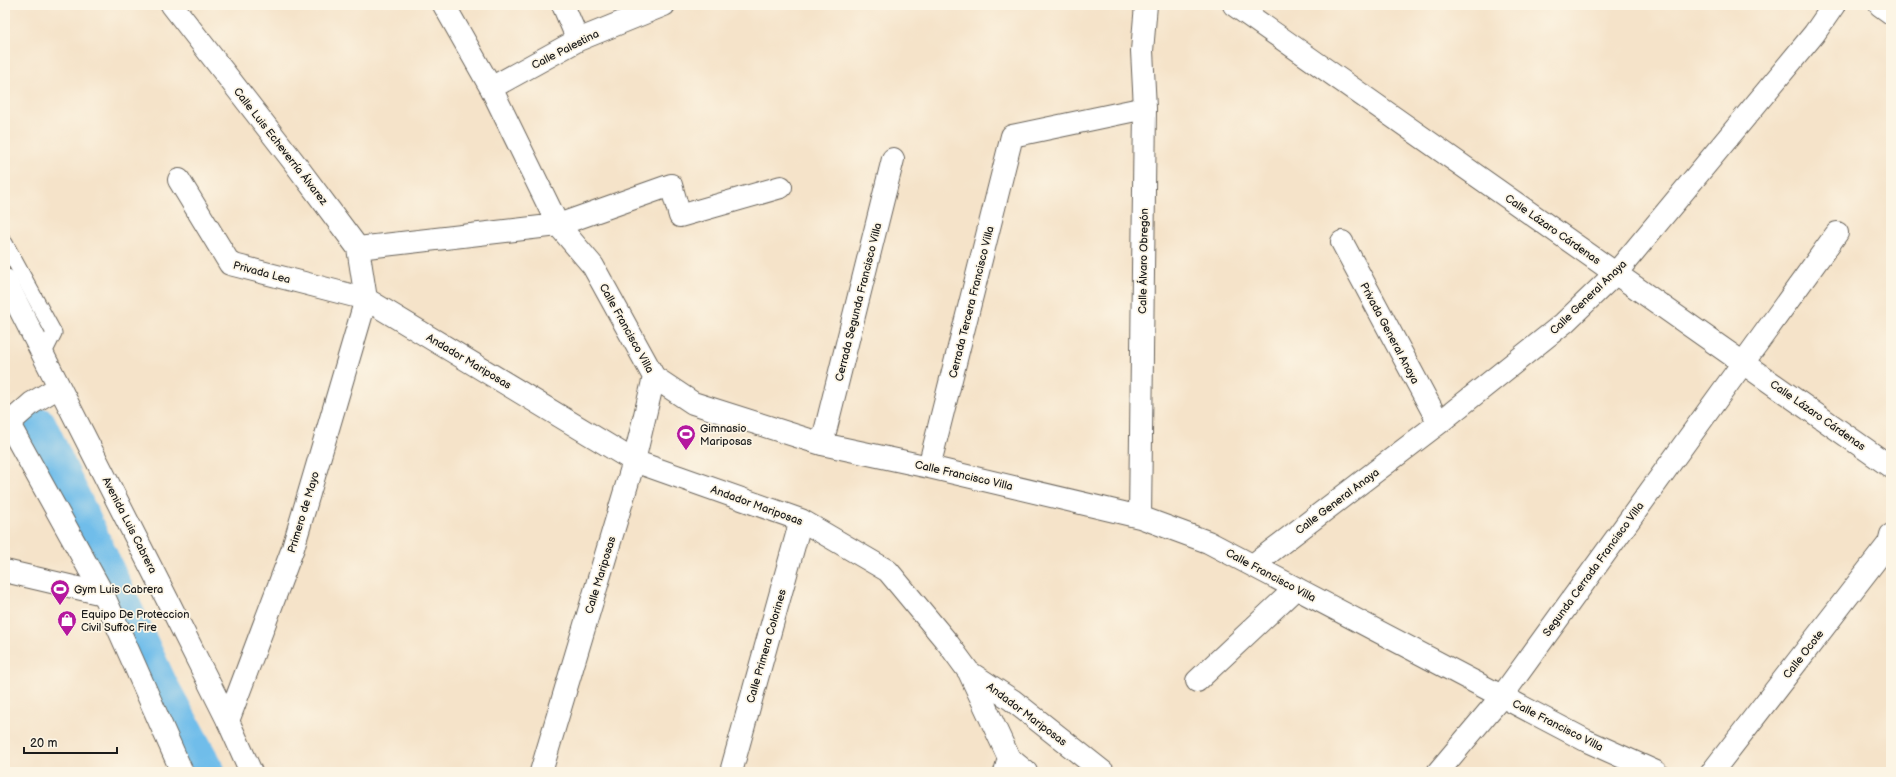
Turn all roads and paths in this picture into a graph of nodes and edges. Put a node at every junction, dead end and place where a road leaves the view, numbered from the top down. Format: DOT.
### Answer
graph roads {
  1 [pos="172,5"];
  2 [pos="444,5"];
  3 [pos="563,5"];
  4 [pos="664,5"];
  5 [pos="1146,5"];
  6 [pos="1234,5"];
  7 [pos="1834,5"];
  8 [pos="1880,5"];
  9 [pos="1891,13"];
  10 [pos="578,40"];
  11 [pos="491,88"];
  12 [pos="1145,108"];
  13 [pos="893,159"];
  14 [pos="179,180"];
  15 [pos="781,187"];
  16 [pos="558,225"];
  17 [pos="1837,234"];
  18 [pos="1342,242"];
  19 [pos="5,243"];
  20 [pos="358,248"];
  21 [pos="1616,272"];
  22 [pos="5,280"];
  23 [pos="366,299"];
  24 [pos="43,355"];
  25 [pos="1743,362"];
  26 [pos="654,377"];
  27 [pos="59,387"];
  28 [pos="7,420"];
  29 [pos="1439,423"];
  30 [pos="822,444"];
  31 [pos="634,461"];
  32 [pos="929,467"];
  33 [pos="1891,467"];
  34 [pos="1140,517"];
  35 [pos="802,520"];
  36 [pos="1890,541"];
  37 [pos="1252,565"];
  38 [pos="5,571"];
  39 [pos="1296,588"];
  40 [pos="103,594"];
  41 [pos="969,672"];
  42 [pos="1197,680"];
  43 [pos="1502,696"];
  44 [pos="228,721"];
  45 [pos="1007,765"];
  46 [pos="182,772"];
  47 [pos="251,772"];
  48 [pos="541,772"];
  49 [pos="731,772"];
  50 [pos="1026,772"];
  51 [pos="1103,772"];
  52 [pos="1438,772"];
  53 [pos="1656,772"];
  54 [pos="1712,772"];
  1 -- 20 [label="street, Calle Luis Echeverría Álvarez"];
  2 -- 11 [label="street, Calle Francisco Villa"];
  3 -- 10 [label="street"];
  4 -- 10 [label="street, Calle Palestina"];
  5 -- 12 [label="street, Calle Álvaro Obregón"];
  6 -- 21 [label="street, Calle Lázaro Cárdenas"];
  7 -- 21 [label="street, Calle General Anaya"];
  8 -- 9 [label="street"];
  10 -- 11 [label="street, Calle Palestina"];
  11 -- 16 [label="street, Calle Francisco Villa"];
  12 -- 32 [label="street, Cerrada Tercera Francisco Villa"];
  12 -- 34 [label="street, Calle Álvaro Obregón"];
  13 -- 30 [label="street, Cerrada Segunda Francisco Villa"];
  14 -- 23 [label="street, Privada Lea"];
  15 -- 16 [label="street"];
  16 -- 20 [label="street"];
  16 -- 26 [label="street, Calle Francisco Villa"];
  17 -- 25 [label="street"];
  18 -- 29 [label="street, Privada General Anaya"];
  19 -- 24 [label="lane"];
  20 -- 23 [label="street, Calle Luis Echeverría Álvarez"];
  21 -- 25 [label="street, Calle Lázaro Cárdenas"];
  21 -- 29 [label="street, Calle General Anaya"];
  22 -- 24 [label="street, Avenida Luis Cabrera"];
  23 -- 31 [label="street, Andador Mariposas"];
  23 -- 44 [label="street, Primero de Mayo"];
  24 -- 27 [label="street, Avenida Luis Cabrera"];
  25 -- 33 [label="street, Calle Lázaro Cárdenas"];
  25 -- 43 [label="street, Segunda Cerrada Francisco Villa"];
  26 -- 30 [label="street, Calle Francisco Villa"];
  26 -- 31 [label="street, Calle Mariposas"];
  27 -- 28 [label="street"];
  27 -- 44 [label="street, Avenida Luis Cabrera"];
  28 -- 40 [label="street"];
  29 -- 37 [label="street, Calle General Anaya"];
  30 -- 32 [label="street, Calle Francisco Villa"];
  31 -- 35 [label="street, Andador Mariposas"];
  31 -- 48 [label="street, Calle Mariposas"];
  32 -- 34 [label="street, Calle Francisco Villa"];
  34 -- 37 [label="street, Calle Francisco Villa"];
  35 -- 41 [label="street, Andador Mariposas"];
  35 -- 49 [label="street, Calle Primera Colorines"];
  36 -- 54 [label="street, Calle Ocote"];
  37 -- 39 [label="street, Calle Francisco Villa"];
  38 -- 40 [label="street"];
  39 -- 42 [label="street"];
  39 -- 43 [label="street, Calle Francisco Villa"];
  40 -- 46 [label="street"];
  41 -- 45 [label="street"];
  41 -- 51 [label="street, Andador Mariposas"];
  43 -- 52 [label="street, Segunda Cerrada Francisco Villa"];
  43 -- 53 [label="street, Calle Francisco Villa"];
  44 -- 47 [label="street, Avenida Luis Cabrera"];
  45 -- 50 [label="street"];
}
